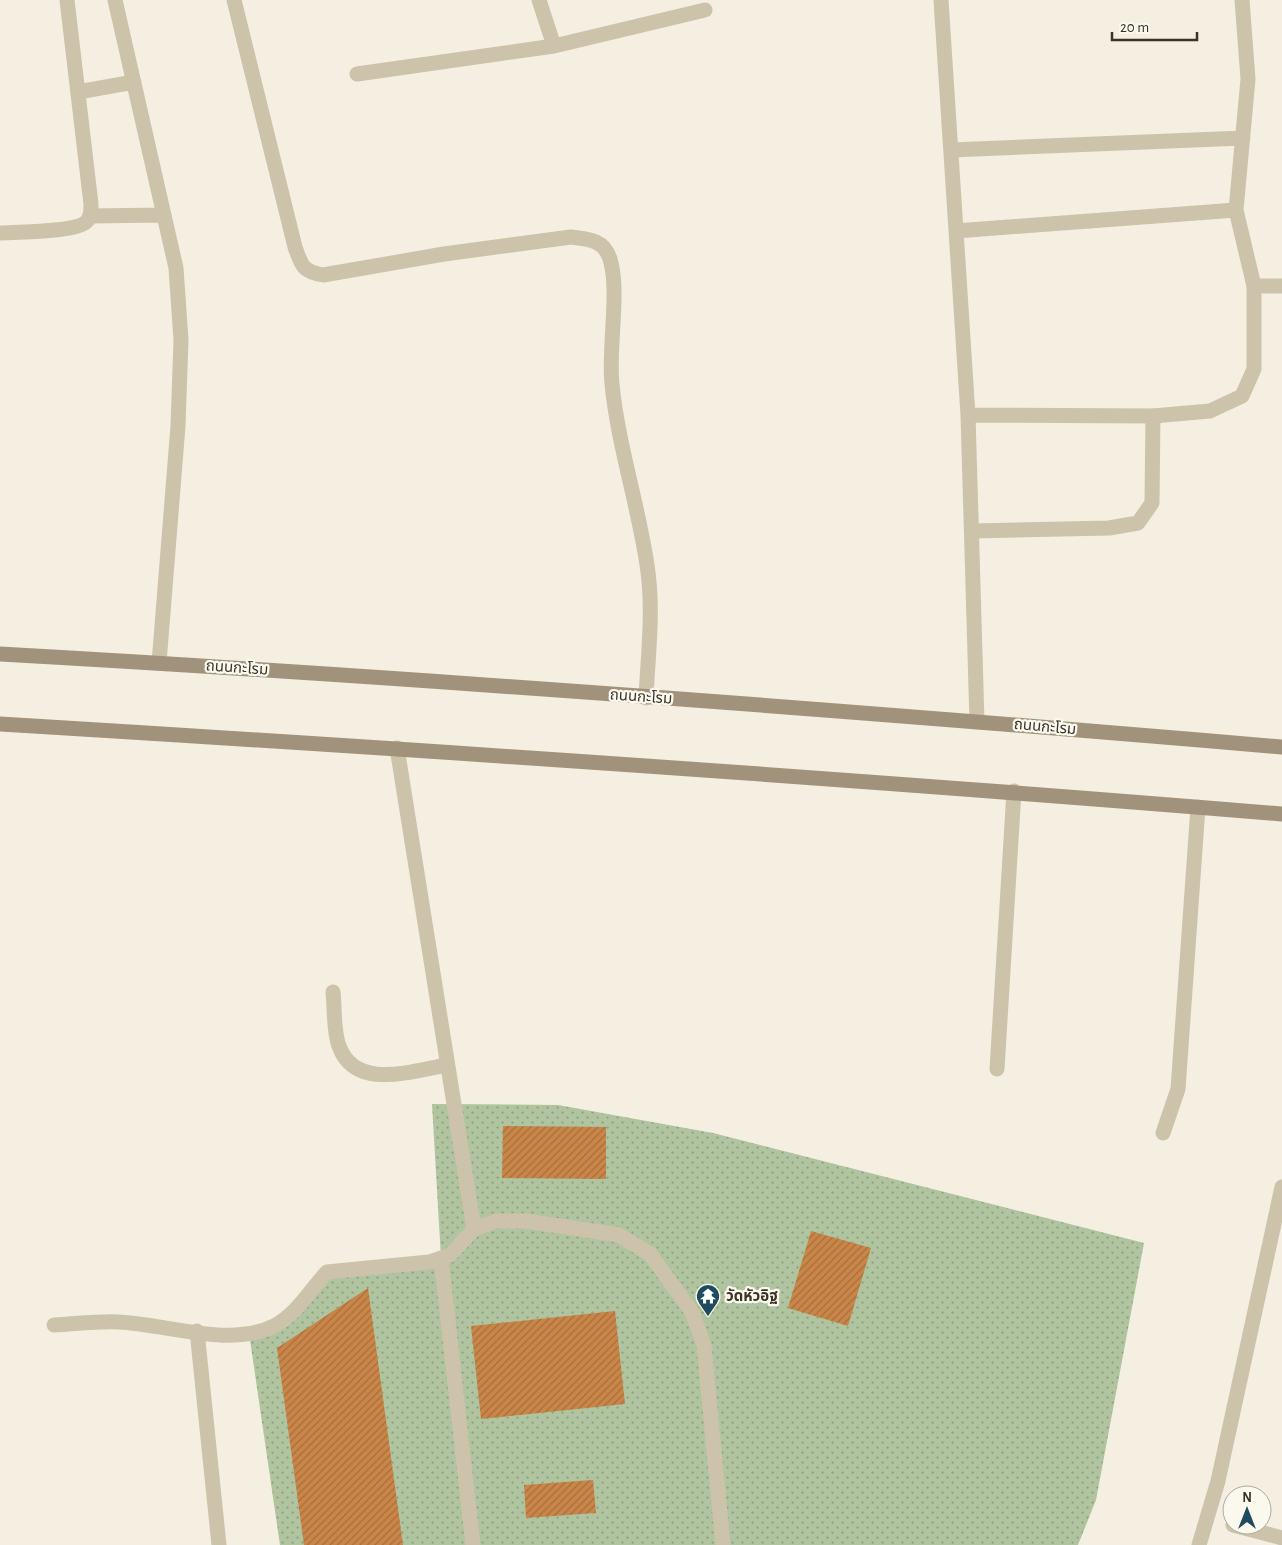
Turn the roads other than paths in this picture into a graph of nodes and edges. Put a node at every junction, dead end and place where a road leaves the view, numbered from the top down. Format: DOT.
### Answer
graph roads {
  1 [pos="67,0"];
  2 [pos="116,0"];
  3 [pos="234,0"];
  4 [pos="539,0"];
  5 [pos="941,0"];
  6 [pos="1242,0"];
  7 [pos="705,10"];
  8 [pos="554,46"];
  9 [pos="357,74"];
  10 [pos="134,82"];
  11 [pos="78,92"];
  12 [pos="1243,138"];
  13 [pos="951,150"];
  14 [pos="1236,210"];
  15 [pos="164,215"];
  16 [pos="90,216"];
  17 [pos="956,231"];
  18 [pos="0,233"];
  19 [pos="1254,286"];
  20 [pos="1282,286"];
  21 [pos="968,416"];
  22 [pos="1152,416"];
  23 [pos="972,531"];
  24 [pos="0,654"];
  25 [pos="160,663"];
  26 [pos="646,698"];
  27 [pos="977,722"];
  28 [pos="0,724"];
  29 [pos="1282,747"];
  30 [pos="397,748"];
  31 [pos="1014,791"];
  32 [pos="1198,807"];
  33 [pos="1282,814"];
  34 [pos="333,992"];
  35 [pos="447,1065"];
  36 [pos="997,1069"];
  37 [pos="1163,1133"];
  38 [pos="1282,1187"];
  39 [pos="474,1229"];
  40 [pos="441,1258"];
  41 [pos="54,1325"];
  42 [pos="197,1331"];
  43 [pos="1206,1518"];
  44 [pos="1222,1522"];
  45 [pos="219,1545"];
  46 [pos="473,1545"];
  47 [pos="723,1545"];
  48 [pos="1199,1545"];
  1 -- 11 [label="street"];
  2 -- 10 [label="street"];
  3 -- 26 [label="street"];
  4 -- 8 [label="street"];
  5 -- 13 [label="street"];
  6 -- 12 [label="street"];
  7 -- 8 [label="street"];
  8 -- 9 [label="street"];
  10 -- 11 [label="street"];
  10 -- 15 [label="street"];
  11 -- 16 [label="street"];
  12 -- 13 [label="street"];
  12 -- 14 [label="street"];
  13 -- 17 [label="street"];
  14 -- 17 [label="street"];
  14 -- 19 [label="street"];
  15 -- 16 [label="street"];
  15 -- 25 [label="street"];
  16 -- 18 [label="street"];
  17 -- 21 [label="street"];
  19 -- 20 [label="street"];
  19 -- 22 [label="street"];
  21 -- 22 [label="street"];
  21 -- 23 [label="street"];
  22 -- 23 [label="street"];
  23 -- 27 [label="street"];
  24 -- 25 [label="main road, ถนนกะโรม"];
  25 -- 26 [label="main road, ถนนกะโรม"];
  26 -- 27 [label="main road, ถนนกะโรม"];
  27 -- 29 [label="main road, ถนนกะโรม"];
  28 -- 30 [label="main road"];
  30 -- 31 [label="main road"];
  30 -- 35 [label="street"];
  31 -- 32 [label="main road"];
  31 -- 36 [label="street"];
  32 -- 33 [label="main road"];
  32 -- 37 [label="street"];
  34 -- 35 [label="street"];
  35 -- 39 [label="street"];
  38 -- 43 [label="street"];
  39 -- 40 [label="street"];
  39 -- 47 [label="street"];
  40 -- 42 [label="street"];
  40 -- 46 [label="street"];
  41 -- 42 [label="street"];
  42 -- 45 [label="street"];
  43 -- 44 [label="street"];
  43 -- 48 [label="street"];
}
